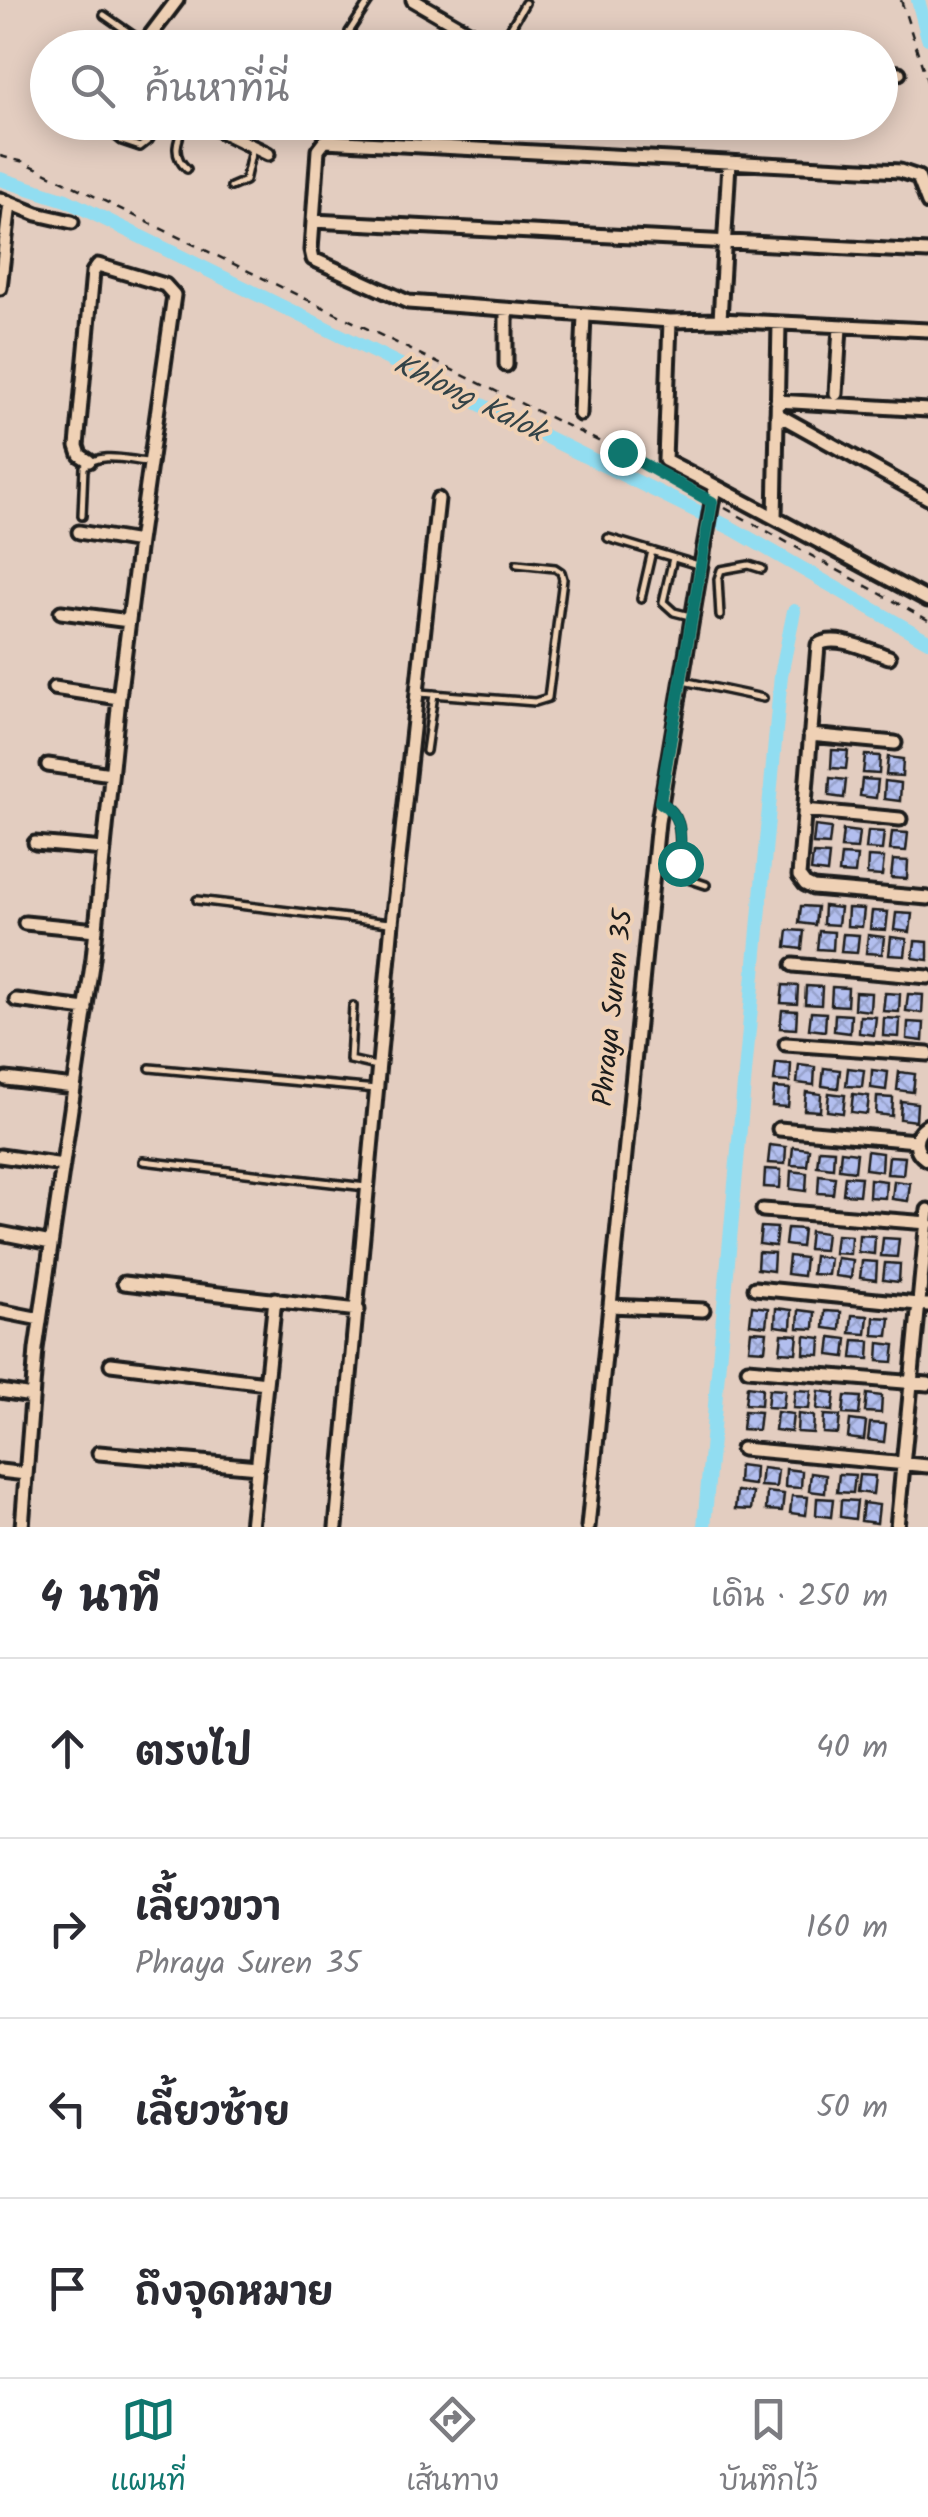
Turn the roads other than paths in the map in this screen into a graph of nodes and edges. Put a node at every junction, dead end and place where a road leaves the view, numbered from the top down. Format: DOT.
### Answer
graph roads {
  1 [pos="177,0"];
  2 [pos="370,0"];
  3 [pos="413,0"];
  4 [pos="525,3"];
  5 [pos="104,14"];
  6 [pos="125,30"];
  7 [pos="157,30"];
  8 [pos="350,30"];
  9 [pos="461,30"];
  10 [pos="508,30"];
  11 [pos="121,140"];
  12 [pos="149,140"];
  13 [pos="179,140"];
  14 [pos="239,140"];
  15 [pos="252,147"];
  16 [pos="268,154"];
  17 [pos="729,163"];
  18 [pos="188,169"];
  19 [pos="231,188"];
  20 [pos="5,201"];
  21 [pos="928,203"];
  22 [pos="313,221"];
  23 [pos="72,222"];
  24 [pos="725,242"];
  25 [pos="928,252"];
  26 [pos="0,288"];
  27 [pos="506,311"];
  28 [pos="584,315"];
  29 [pos="720,320"];
  30 [pos="670,321"];
  31 [pos="778,324"];
  32 [pos="840,326"];
  33 [pos="928,330"];
  34 [pos="506,366"];
  35 [pos="836,394"];
  36 [pos="777,407"];
  37 [pos="928,410"];
  38 [pos="580,414"];
  39 [pos="89,461"];
  40 [pos="151,462"];
  41 [pos="714,495"];
  42 [pos="928,498"];
  43 [pos="438,499"];
  44 [pos="82,516"];
  45 [pos="775,518"];
  46 [pos="78,532"];
  47 [pos="608,538"];
  48 [pos="139,542"];
  49 [pos="652,552"];
  50 [pos="673,558"];
  51 [pos="517,564"];
  52 [pos="701,566"];
  53 [pos="762,569"];
  54 [pos="641,599"];
  55 [pos="928,600"];
  56 [pos="60,612"];
  57 [pos="692,616"];
  58 [pos="720,616"];
  59 [pos="129,621"];
  60 [pos="889,657"];
  61 [pos="681,680"];
  62 [pos="54,688"];
  63 [pos="417,693"];
  64 [pos="434,694"];
  65 [pos="119,698"];
  66 [pos="763,698"];
  67 [pos="810,735"];
  68 [pos="895,743"];
  69 [pos="426,751"];
  70 [pos="48,765"];
  71 [pos="111,774"];
  72 [pos="660,802"];
  73 [pos="804,810"];
  74 [pos="900,819"];
  75 [pos="35,843"];
  76 [pos="104,849"];
  77 [pos="706,886"];
  78 [pos="928,898"];
  79 [pos="197,900"];
  80 [pos="392,923"];
  81 [pos="25,924"];
  82 [pos="96,930"];
  83 [pos="793,965"];
  84 [pos="928,977"];
  85 [pos="16,1000"];
  86 [pos="353,1006"];
  87 [pos="86,1008"];
  88 [pos="786,1044"];
  89 [pos="928,1054"];
  90 [pos="380,1066"];
  91 [pos="150,1068"];
  92 [pos="6,1079"];
  93 [pos="74,1087"];
  94 [pos="377,1090"];
  95 [pos="928,1125"];
  96 [pos="779,1129"];
  97 [pos="916,1141"];
  98 [pos="0,1156"];
  99 [pos="928,1160"];
  100 [pos="143,1161"];
  101 [pos="62,1165"];
  102 [pos="366,1188"];
  103 [pos="762,1210"];
  104 [pos="928,1219"];
  105 [pos="0,1233"];
  106 [pos="51,1243"];
  107 [pos="124,1283"];
  108 [pos="755,1288"];
  109 [pos="275,1298"];
  110 [pos="922,1304"];
  111 [pos="610,1306"];
  112 [pos="358,1310"];
  113 [pos="703,1310"];
  114 [pos="0,1311"];
  115 [pos="40,1319"];
  116 [pos="111,1364"];
  117 [pos="748,1369"];
  118 [pos="910,1382"];
  119 [pos="266,1383"];
  120 [pos="928,1384"];
  121 [pos="0,1391"];
  122 [pos="32,1396"];
  123 [pos="742,1449"];
  124 [pos="99,1452"];
  125 [pos="903,1463"];
  126 [pos="928,1466"];
  127 [pos="258,1467"];
  128 [pos="0,1471"];
  129 [pos="26,1474"];
  130 [pos="22,1527"];
  131 [pos="251,1527"];
  132 [pos="336,1527"];
  133 [pos="588,1527"];
  134 [pos="897,1527"];
  1 -- 7 [label="street"];
  2 -- 8 [label="lane"];
  3 -- 9 [label="street"];
  4 -- 10 [label="lane"];
  5 -- 6 [label="lane"];
  11 -- 12 [label="lane"];
  13 -- 18 [label="lane"];
  14 -- 15 [label="street"];
  15 -- 16 [label="street"];
  15 -- 19 [label="lane"];
  17 -- 21 [label="street"];
  17 -- 22 [label="street"];
  17 -- 24 [label="street"];
  20 -- 23 [label="street"];
  20 -- 26 [label="street"];
  22 -- 24 [label="street"];
  22 -- 27 [label="street"];
  24 -- 25 [label="street"];
  24 -- 29 [label="street"];
  27 -- 28 [label="street"];
  27 -- 34 [label="street"];
  28 -- 30 [label="street"];
  28 -- 38 [label="street"];
  29 -- 30 [label="street"];
  29 -- 31 [label="street"];
  30 -- 41 [label="street"];
  31 -- 32 [label="street"];
  31 -- 36 [label="street"];
  32 -- 33 [label="street"];
  32 -- 35 [label="street"];
  36 -- 37 [label="street"];
  36 -- 42 [label="street"];
  36 -- 45 [label="street"];
  39 -- 40 [label="lane"];
  39 -- 40 [label="street"];
  39 -- 44 [label="lane"];
  40 -- 48 [label="street"];
  41 -- 45 [label="street"];
  41 -- 52 [label="street, Phraya Suren 35, bridge"];
  43 -- 63 [label="street"];
  45 -- 55 [label="street"];
  46 -- 48 [label="street"];
  47 -- 49 [label="lane"];
  48 -- 59 [label="street"];
  49 -- 50 [label="lane"];
  49 -- 54 [label="lane"];
  50 -- 52 [label="lane"];
  50 -- 57 [label="lane"];
  51 -- 64 [label="lane"];
  52 -- 57 [label="street, Phraya Suren 35"];
  53 -- 58 [label="lane"];
  56 -- 59 [label="street"];
  57 -- 61 [label="street, Phraya Suren 35"];
  59 -- 65 [label="street"];
  60 -- 67 [label="street"];
  61 -- 66 [label="lane"];
  61 -- 72 [label="street, Phraya Suren 35"];
  62 -- 65 [label="street"];
  63 -- 64 [label="lane"];
  63 -- 80 [label="street"];
  64 -- 69 [label="lane"];
  65 -- 71 [label="street"];
  67 -- 68 [label="street"];
  67 -- 73 [label="street"];
  70 -- 71 [label="street"];
  71 -- 76 [label="street"];
  72 -- 77 [label="lane"];
  72 -- 111 [label="street, Phraya Suren 35"];
  73 -- 74 [label="street"];
  73 -- 78 [label="street"];
  75 -- 76 [label="street"];
  76 -- 82 [label="street"];
  79 -- 80 [label="lane"];
  80 -- 90 [label="street"];
  81 -- 82 [label="street"];
  82 -- 87 [label="street"];
  83 -- 84 [label="street"];
  85 -- 87 [label="street"];
  86 -- 90 [label="lane"];
  87 -- 93 [label="street"];
  88 -- 89 [label="street"];
  90 -- 94 [label="street"];
  91 -- 94 [label="lane"];
  92 -- 93 [label="street"];
  93 -- 101 [label="street"];
  94 -- 102 [label="street"];
  95 -- 97 [label="street"];
  96 -- 97 [label="street"];
  97 -- 99 [label="street"];
  98 -- 101 [label="street"];
  100 -- 102 [label="lane"];
  101 -- 106 [label="street"];
  102 -- 112 [label="street"];
  103 -- 104 [label="street"];
  104 -- 110 [label="street"];
  105 -- 106 [label="street"];
  106 -- 115 [label="street"];
  107 -- 109 [label="street"];
  108 -- 110 [label="street"];
  109 -- 112 [label="street"];
  109 -- 119 [label="street"];
  110 -- 118 [label="street"];
  111 -- 113 [label="street"];
  111 -- 133 [label="street, Phraya Suren 35"];
  112 -- 132 [label="street"];
  114 -- 115 [label="street"];
  115 -- 122 [label="street"];
  116 -- 119 [label="street"];
  117 -- 118 [label="street"];
  118 -- 120 [label="street"];
  118 -- 125 [label="street"];
  119 -- 127 [label="street"];
  121 -- 122 [label="street"];
  122 -- 129 [label="street"];
  123 -- 125 [label="street"];
  124 -- 127 [label="street"];
  125 -- 126 [label="street"];
  125 -- 134 [label="street"];
  127 -- 131 [label="street"];
  128 -- 129 [label="street"];
  129 -- 130 [label="street"];
}
